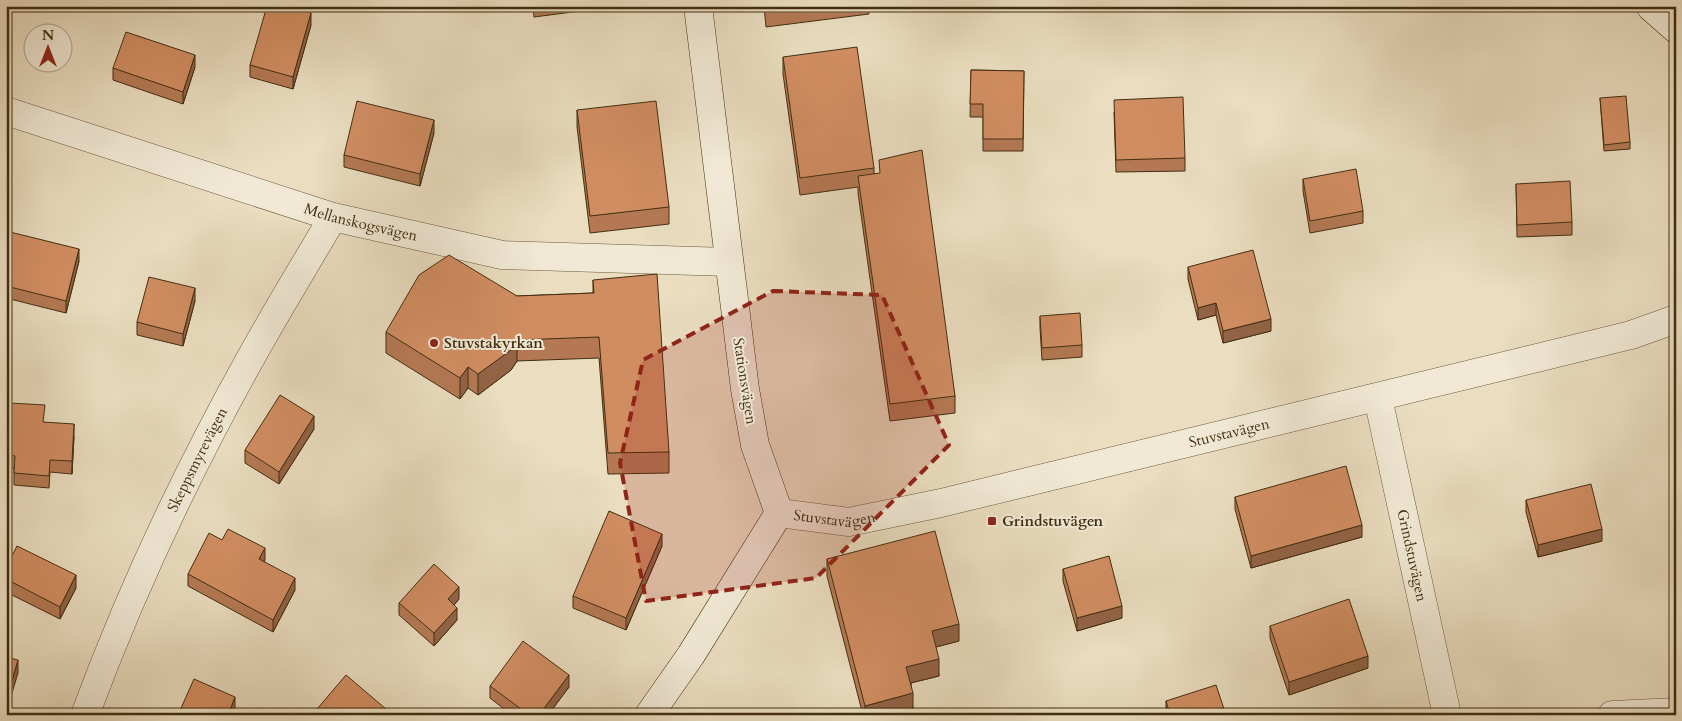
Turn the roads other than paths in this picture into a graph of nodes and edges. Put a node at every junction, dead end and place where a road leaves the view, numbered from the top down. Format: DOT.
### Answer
graph roads {
  1 [pos="698,6"];
  2 [pos="1651,7"];
  3 [pos="1676,29"];
  4 [pos="6,111"];
  5 [pos="333,217"];
  6 [pos="729,262"];
  7 [pos="1676,319"];
  8 [pos="1378,398"];
  9 [pos="779,513"];
  10 [pos="1676,712"];
  11 [pos="86,715"];
  12 [pos="649,715"];
  13 [pos="1447,715"];
  14 [pos="1612,715"];
  1 -- 6 [label="street, Stationsvägen"];
  2 -- 3 [label="street"];
  4 -- 5 [label="street, Mellanskogsvägen"];
  5 -- 6 [label="street, Mellanskogsvägen"];
  5 -- 11 [label="street, Skeppsmyrevägen"];
  6 -- 9 [label="street, Stationsvägen"];
  7 -- 8 [label="street, Stuvstavägen"];
  8 -- 9 [label="street, Stuvstavägen"];
  8 -- 13 [label="street, Grindstuvägen"];
  9 -- 12 [label="street"];
  10 -- 14 [label="street"];
}
